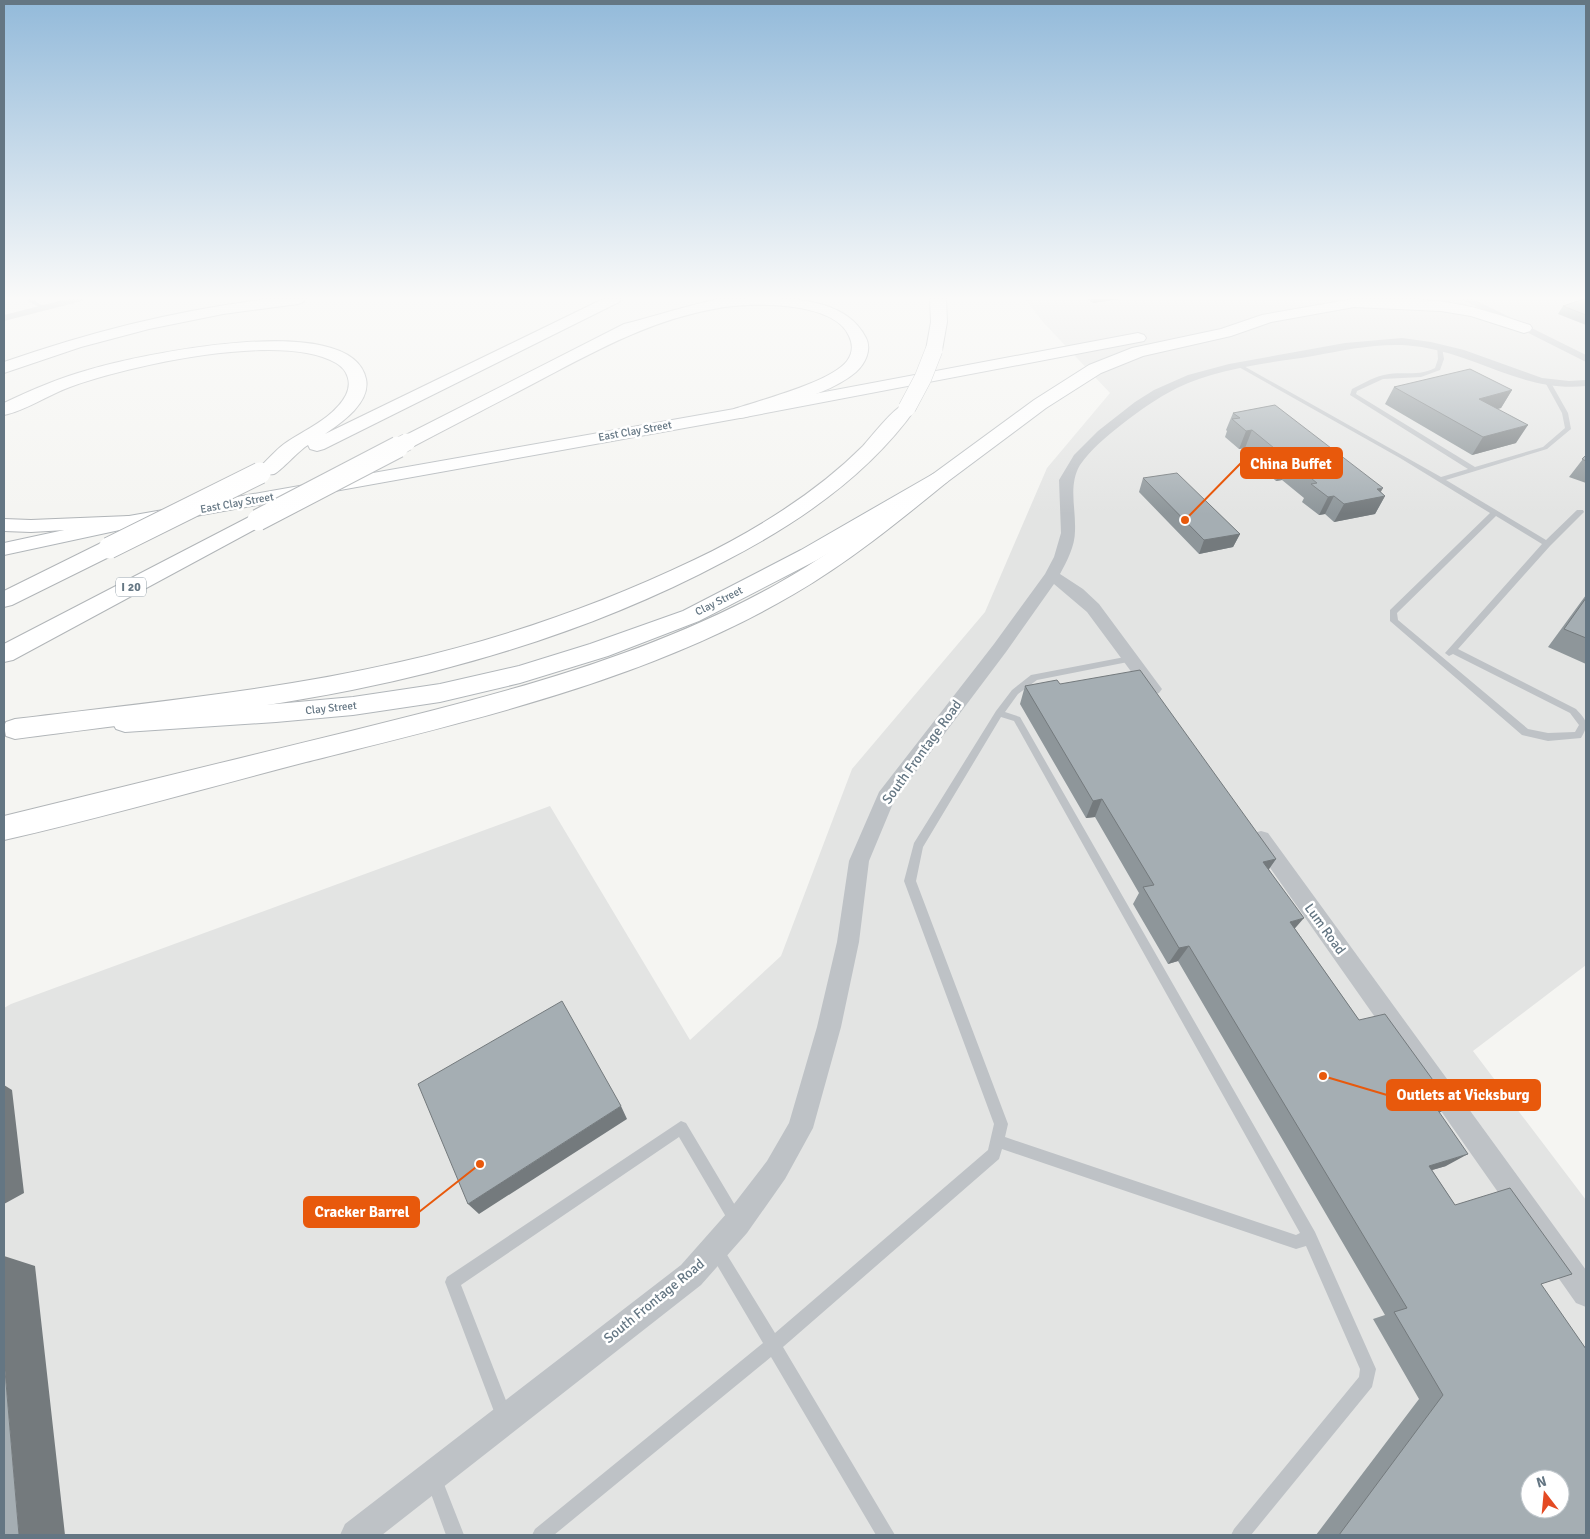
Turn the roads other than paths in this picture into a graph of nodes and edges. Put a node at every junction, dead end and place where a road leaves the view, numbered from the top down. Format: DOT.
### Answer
graph roads {
  1 [pos="105,371"];
  2 [pos="354,371"];
  3 [pos="468,371"];
  4 [pos="545,371"];
  5 [pos="846,371"];
  6 [pos="926,371"];
  7 [pos="962,371"];
  8 [pos="1092,371"];
  9 [pos="1221,371"];
  10 [pos="1248,371"];
  11 [pos="1435,371"];
  12 [pos="1507,371"];
  13 [pos="1586,383"];
  14 [pos="1549,384"];
  15 [pos="4,410"];
  16 [pos="740,413"];
  17 [pos="1476,470"];
  18 [pos="265,471"];
  19 [pos="940,478"];
  20 [pos="1440,480"];
  21 [pos="1580,512"];
  22 [pos="1495,513"];
  23 [pos="129,522"];
  24 [pos="4,525"];
  25 [pos="1547,544"];
  26 [pos="4,549"];
  27 [pos="1052,575"];
  28 [pos="4,600"];
  29 [pos="1452,650"];
  30 [pos="4,654"];
  31 [pos="1130,659"];
  32 [pos="1444,663"];
  33 [pos="1162,702"];
  34 [pos="999,712"];
  35 [pos="10,729"];
  36 [pos="1249,824"];
  37 [pos="4,828"];
  38 [pos="998,1141"];
  39 [pos="737,1223"];
  40 [pos="1310,1237"];
  41 [pos="716,1249"];
  42 [pos="1586,1294"];
  43 [pos="773,1345"];
  44 [pos="505,1419"];
  45 [pos="433,1476"];
  46 [pos="356,1535"];
  47 [pos="455,1535"];
  48 [pos="541,1535"];
  49 [pos="886,1535"];
  50 [pos="1240,1535"];
  1 -- 15 [label="main road"];
  2 -- 18 [label="main road"];
  3 -- 18 [label="main road"];
  4 -- 30 [label="main road, I 20, bridge"];
  5 -- 16 [label="main road"];
  6 -- 35 [label="main road, bridge"];
  7 -- 16 [label="main road, East Clay Street"];
  8 -- 19 [label="main road, Clay Street"];
  9 -- 27 [label="street, South Frontage Road"];
  10 -- 20 [label="lane"];
  11 -- 17 [label="lane"];
  12 -- 14 [label="street, South Frontage Road"];
  13 -- 14 [label="street, South Frontage Road"];
  14 -- 17 [label="lane"];
  16 -- 23 [label="main road, East Clay Street"];
  17 -- 20 [label="lane"];
  18 -- 28 [label="main road, bridge"];
  19 -- 35 [label="main road, Clay Street"];
  19 -- 37 [label="main road"];
  20 -- 22 [label="lane"];
  21 -- 25 [label="lane"];
  22 -- 25 [label="lane"];
  22 -- 32 [label="lane"];
  23 -- 24 [label="main road"];
  23 -- 26 [label="main road, East Clay Street"];
  25 -- 29 [label="lane"];
  27 -- 31 [label="street"];
  27 -- 39 [label="street, South Frontage Road"];
  29 -- 32 [label="lane"];
  29 -- 32 [label="lane"];
  31 -- 33 [label="street"];
  31 -- 34 [label="lane"];
  34 -- 38 [label="lane"];
  34 -- 40 [label="lane"];
  36 -- 42 [label="street, Lum Road"];
  38 -- 40 [label="lane"];
  38 -- 43 [label="lane"];
  39 -- 41 [label="street, South Frontage Road"];
  39 -- 44 [label="lane"];
  40 -- 50 [label="lane"];
  41 -- 43 [label="lane"];
  41 -- 44 [label="street, South Frontage Road"];
  43 -- 48 [label="lane"];
  43 -- 49 [label="lane"];
  44 -- 45 [label="street, South Frontage Road"];
  45 -- 46 [label="street, South Frontage Road"];
  45 -- 47 [label="lane"];
}
